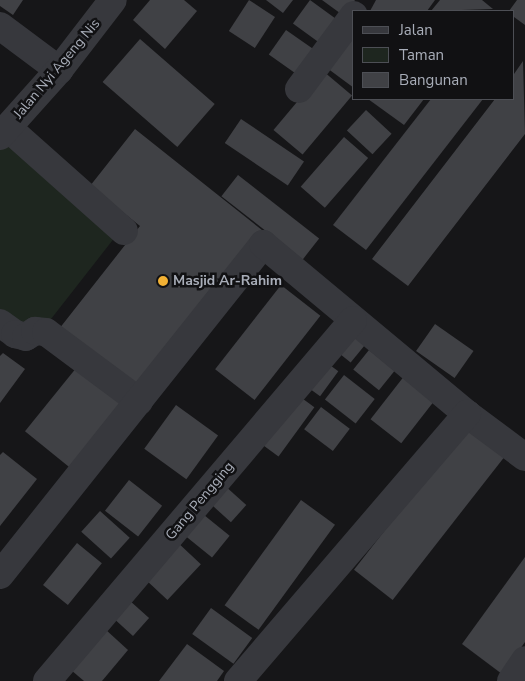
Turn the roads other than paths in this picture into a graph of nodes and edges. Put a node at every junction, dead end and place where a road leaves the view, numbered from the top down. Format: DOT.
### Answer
graph roads {
  1 [pos="113,0"];
  2 [pos="365,0"];
  3 [pos="357,10"];
  4 [pos="352,18"];
  5 [pos="0,26"];
  6 [pos="59,70"];
  7 [pos="299,89"];
  8 [pos="4,132"];
  9 [pos="124,231"];
  10 [pos="353,320"];
  11 [pos="0,323"];
  12 [pos="139,401"];
  13 [pos="467,414"];
  14 [pos="525,457"];
  15 [pos="0,575"];
  16 [pos="525,660"];
  17 [pos="47,681"];
  18 [pos="238,681"];
  19 [pos="510,681"];
  1 -- 6 [label="street, Jalan Nyi Ageng Nis"];
  2 -- 3 [label="street"];
  4 -- 7 [label="street"];
  5 -- 6 [label="street"];
  6 -- 8 [label="street, Jalan Nyi Ageng Nis"];
  8 -- 9 [label="street"];
  10 -- 12 [label="street"];
  10 -- 13 [label="street"];
  10 -- 17 [label="street, Gang Pengging"];
  11 -- 12 [label="street"];
  12 -- 15 [label="street"];
  13 -- 14 [label="street"];
  13 -- 18 [label="street"];
  16 -- 19 [label="street"];
}
